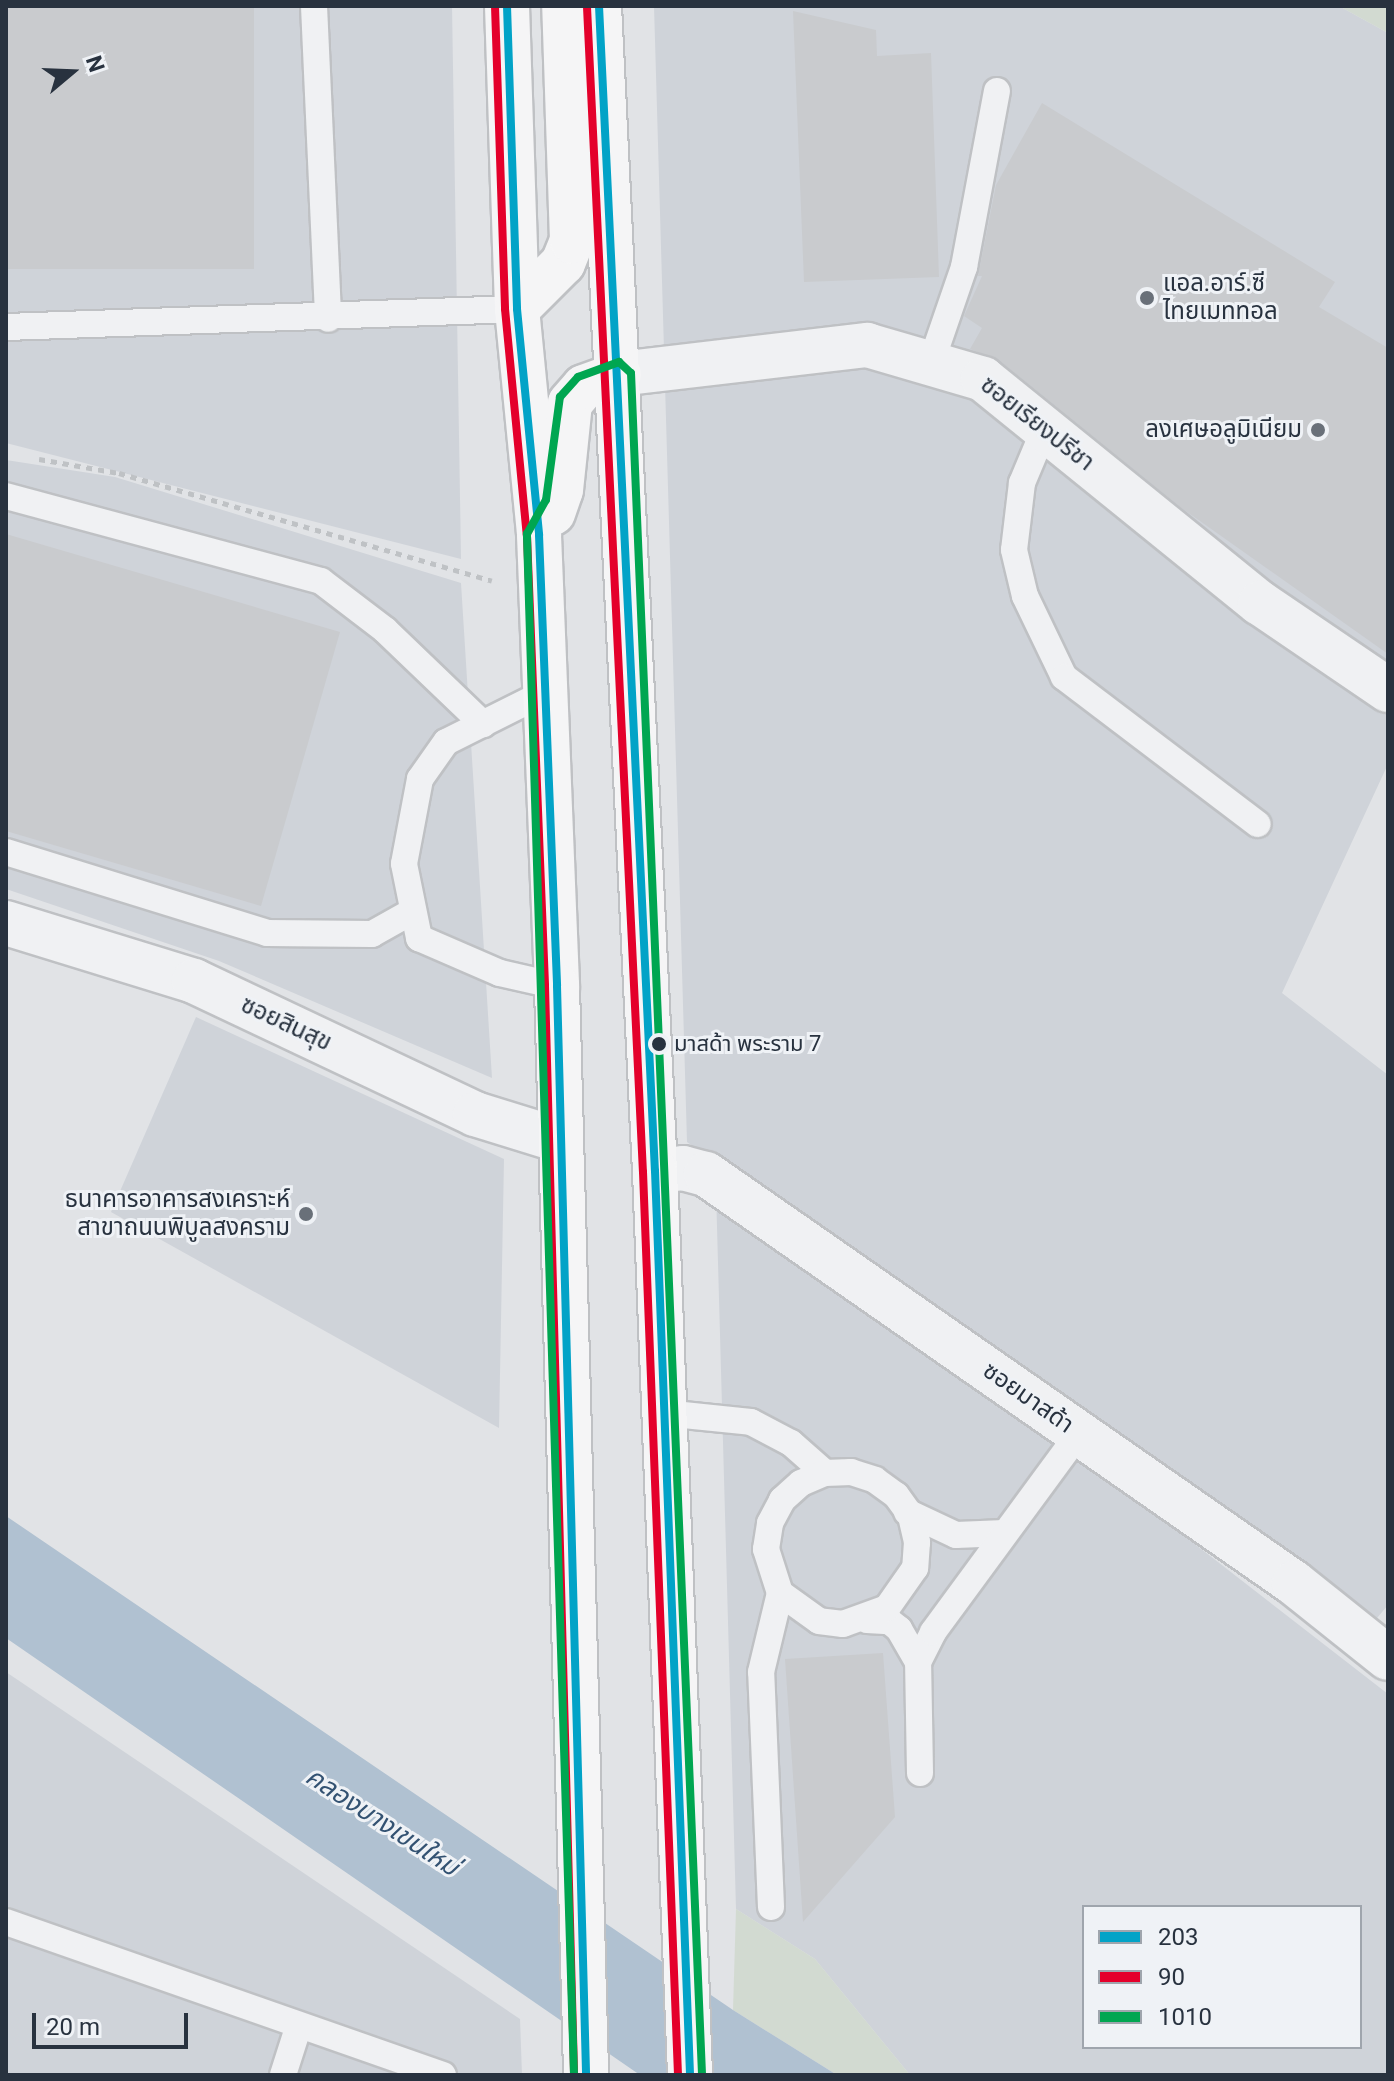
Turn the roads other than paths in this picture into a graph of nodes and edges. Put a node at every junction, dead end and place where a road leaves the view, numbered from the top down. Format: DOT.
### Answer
graph roads {
  1 [pos="314,6"];
  2 [pos="507,6"];
  3 [pos="564,6"];
  4 [pos="599,6"];
  5 [pos="997,91"];
  6 [pos="517,309"];
  7 [pos="328,319"];
  8 [pos="6,327"];
  9 [pos="931,363"];
  10 [pos="619,374"];
  11 [pos="1045,428"];
  12 [pos="6,496"];
  13 [pos="539,535"];
  14 [pos="1388,690"];
  15 [pos="542,694"];
  16 [pos="483,724"];
  17 [pos="1258,824"];
  18 [pos="6,852"];
  19 [pos="413,911"];
  20 [pos="6,923"];
  21 [pos="557,986"];
  22 [pos="559,1140"];
  23 [pos="655,1171"];
  24 [pos="664,1413"];
  25 [pos="1079,1433"];
  26 [pos="825,1473"];
  27 [pos="907,1512"];
  28 [pos="1005,1533"];
  29 [pos="780,1593"];
  30 [pos="867,1620"];
  31 [pos="1388,1658"];
  32 [pos="918,1662"];
  33 [pos="920,1773"];
  34 [pos="771,1907"];
  35 [pos="6,1922"];
  36 [pos="299,2025"];
  37 [pos="283,2075"];
  38 [pos="443,2075"];
  39 [pos="586,2075"];
  40 [pos="690,2075"];
  1 -- 7 [label="lane"];
  2 -- 6 [label="main road"];
  3 -- 6 [label="main road"];
  4 -- 10 [label="main road"];
  5 -- 9 [label="lane"];
  6 -- 7 [label="lane"];
  6 -- 13 [label="main road"];
  7 -- 8 [label="lane"];
  9 -- 10 [label="street, ซอยเรียงปรีชา"];
  9 -- 11 [label="street, ซอยเรียงปรีชา"];
  10 -- 13 [label="main road"];
  10 -- 23 [label="main road"];
  11 -- 14 [label="street, ซอยเรียงปรีชา"];
  11 -- 17 [label="lane"];
  12 -- 16 [label="lane"];
  13 -- 15 [label="main road"];
  15 -- 16 [label="lane"];
  15 -- 21 [label="main road"];
  16 -- 19 [label="lane"];
  18 -- 19 [label="lane"];
  19 -- 21 [label="lane"];
  20 -- 22 [label="street, ซอยสินสุข"];
  21 -- 22 [label="main road"];
  22 -- 39 [label="main road"];
  23 -- 24 [label="main road"];
  23 -- 25 [label="street, ซอยมาสด้า"];
  24 -- 26 [label="lane"];
  24 -- 40 [label="main road"];
  25 -- 28 [label="lane"];
  25 -- 31 [label="street, ซอยมาสด้า"];
  26 -- 27 [label="lane"];
  26 -- 29 [label="lane"];
  27 -- 28 [label="lane"];
  27 -- 30 [label="lane"];
  28 -- 32 [label="lane"];
  29 -- 30 [label="lane"];
  29 -- 34 [label="lane"];
  30 -- 32 [label="lane"];
  32 -- 33 [label="lane"];
  35 -- 36 [label="lane"];
  36 -- 37 [label="lane"];
  36 -- 38 [label="lane"];
}
